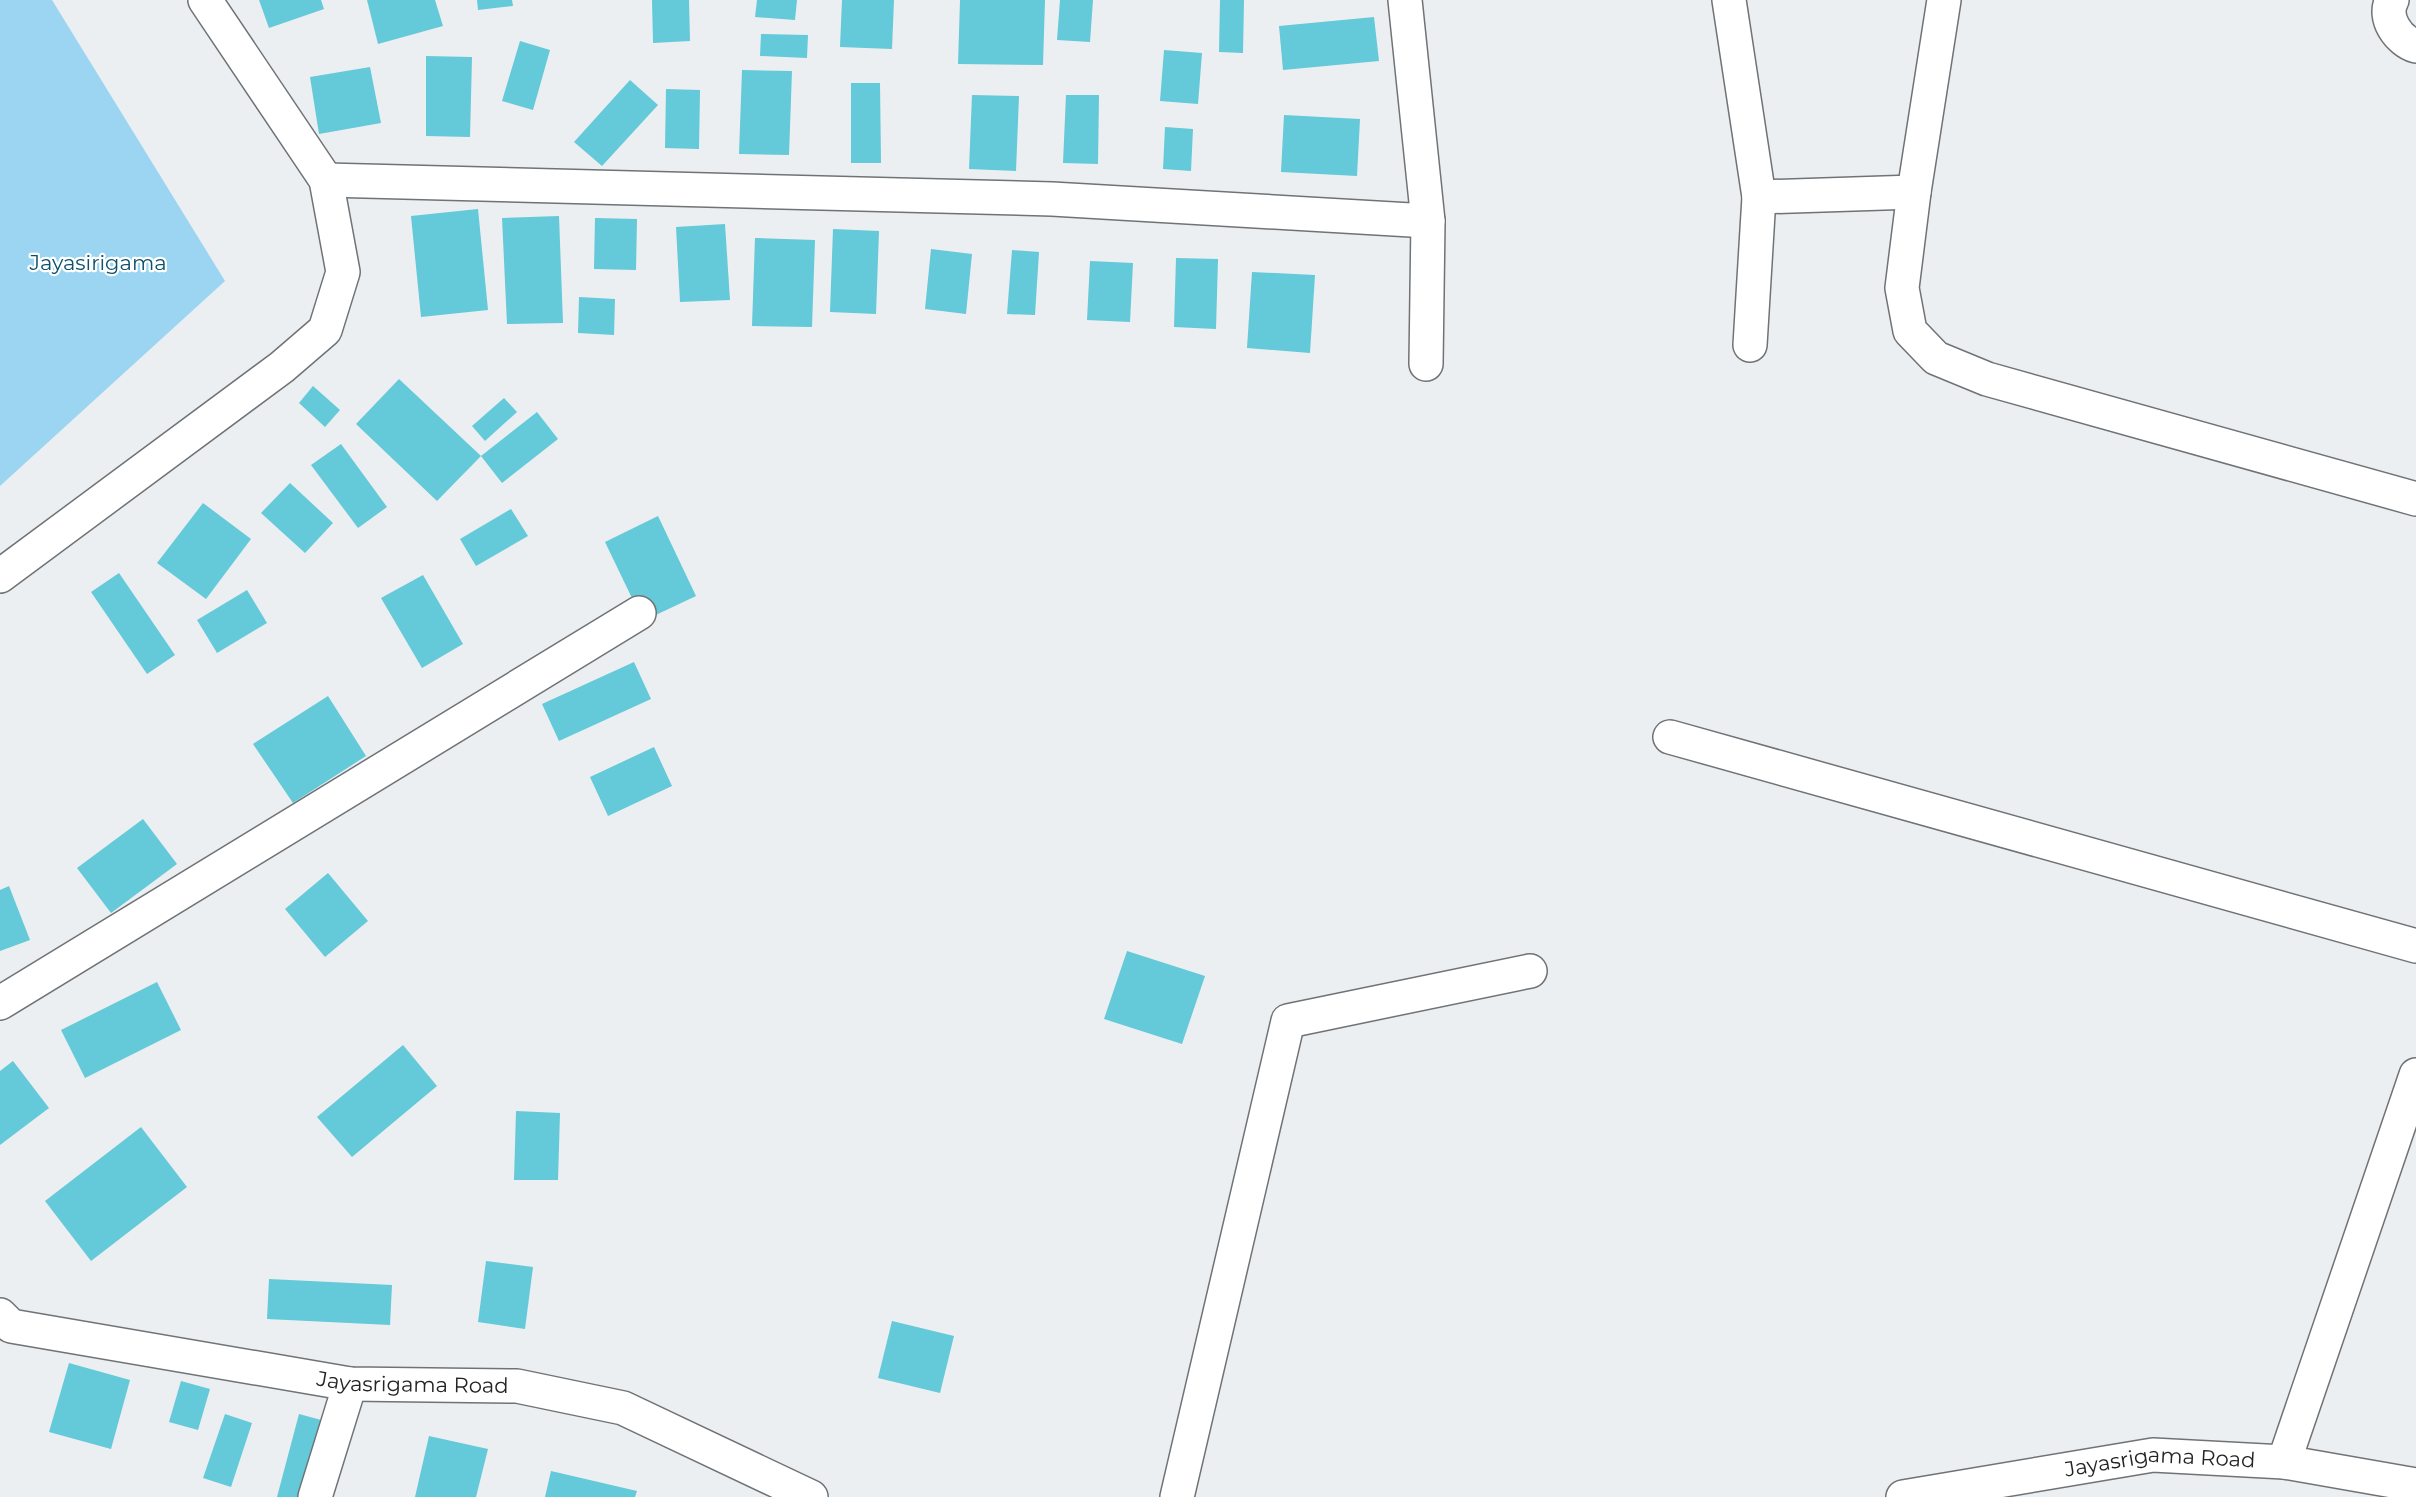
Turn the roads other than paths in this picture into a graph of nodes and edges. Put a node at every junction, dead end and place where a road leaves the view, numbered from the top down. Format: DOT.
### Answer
graph roads {
  1 [pos="205,0"];
  2 [pos="1405,0"];
  3 [pos="1729,0"];
  4 [pos="1944,0"];
  5 [pos="2392,0"];
  6 [pos="2416,46"];
  7 [pos="326,180"];
  8 [pos="1914,192"];
  9 [pos="1759,197"];
  10 [pos="1428,221"];
  11 [pos="1750,345"];
  12 [pos="1426,364"];
  13 [pos="2416,499"];
  14 [pos="0,576"];
  15 [pos="639,613"];
  16 [pos="1670,737"];
  17 [pos="2416,946"];
  18 [pos="1530,971"];
  19 [pos="0,1003"];
  20 [pos="2416,1075"];
  21 [pos="0,1315"];
  22 [pos="350,1384"];
  23 [pos="2284,1462"];
  24 [pos="2416,1485"];
  25 [pos="315,1497"];
  26 [pos="812,1497"];
  27 [pos="1177,1497"];
  28 [pos="1903,1497"];
  1 -- 7 [label="street"];
  2 -- 10 [label="street"];
  3 -- 9 [label="street"];
  4 -- 8 [label="street"];
  5 -- 6 [label="street"];
  7 -- 10 [label="street"];
  7 -- 14 [label="street"];
  8 -- 9 [label="street"];
  8 -- 13 [label="street"];
  9 -- 11 [label="street"];
  10 -- 12 [label="street"];
  15 -- 19 [label="street"];
  16 -- 17 [label="street"];
  18 -- 27 [label="street"];
  20 -- 23 [label="street"];
  21 -- 22 [label="street, Jayasrigama Road"];
  22 -- 25 [label="street"];
  22 -- 26 [label="street, Jayasrigama Road"];
  23 -- 24 [label="street, Jayasrigama Road"];
  23 -- 28 [label="street, Jayasrigama Road"];
}
